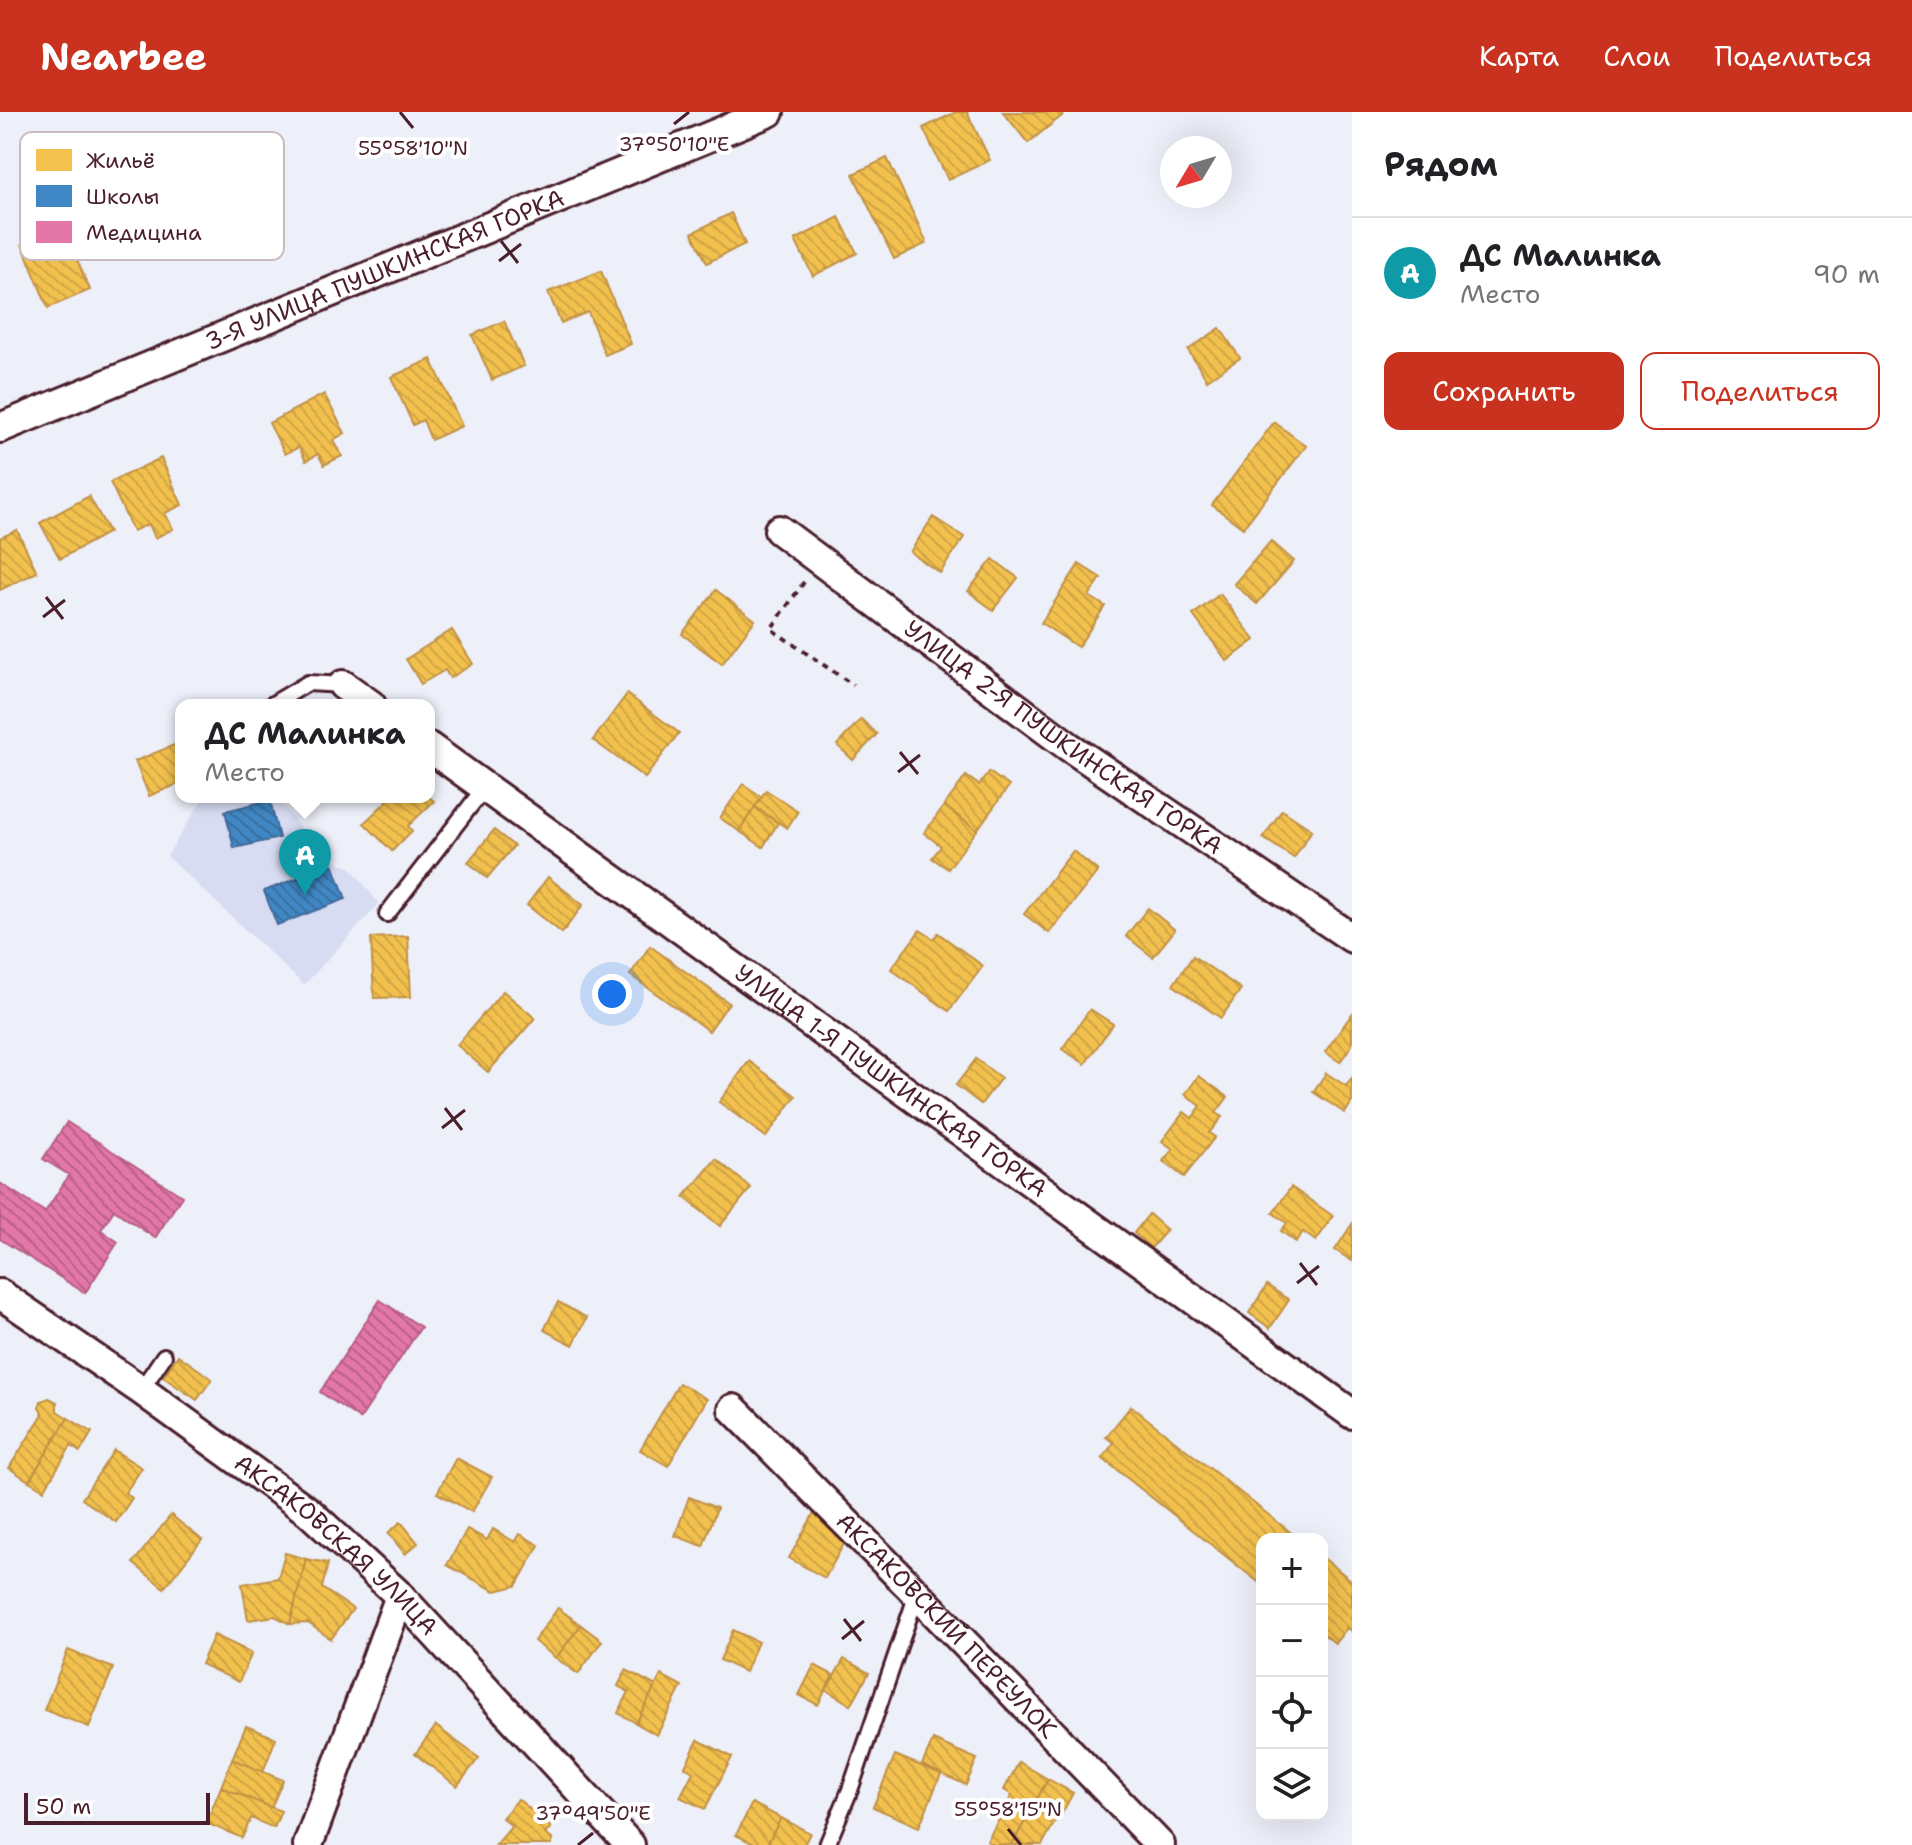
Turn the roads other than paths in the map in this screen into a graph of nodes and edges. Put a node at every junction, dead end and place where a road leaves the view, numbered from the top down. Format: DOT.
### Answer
graph roads {
  1 [pos="769,112"];
  2 [pos="0,428"];
  3 [pos="779,530"];
  4 [pos="343,685"];
  5 [pos="281,699"];
  6 [pos="363,699"];
  7 [pos="435,751"];
  8 [pos="485,787"];
  9 [pos="387,914"];
  10 [pos="1352,938"];
  11 [pos="0,1294"];
  12 [pos="164,1356"];
  13 [pos="141,1390"];
  14 [pos="733,1409"];
  15 [pos="1352,1414"];
  16 [pos="917,1594"];
  17 [pos="400,1596"];
  18 [pos="308,1845"];
  19 [pos="630,1845"];
  20 [pos="827,1845"];
  21 [pos="1160,1845"];
  1 -- 2 [label="street, 3-Я УЛИЦА ПУШКИНСКАЯ ГОРКА"];
  3 -- 10 [label="street, УЛИЦА 2-Я ПУШКИНСКАЯ ГОРКА"];
  4 -- 5 [label="lane"];
  4 -- 6 [label="street"];
  7 -- 8 [label="street, УЛИЦА 1-Я ПУШКИНСКАЯ ГОРКА"];
  8 -- 9 [label="lane"];
  8 -- 15 [label="street, УЛИЦА 1-Я ПУШКИНСКАЯ ГОРКА"];
  11 -- 13 [label="street, АКСАКОВСКАЯ УЛИЦА"];
  12 -- 13 [label="lane"];
  13 -- 17 [label="street, АКСАКОВСКАЯ УЛИЦА"];
  14 -- 16 [label="street, АКСАКОВСКИЙ ПЕРЕУЛОК"];
  16 -- 20 [label="lane"];
  16 -- 21 [label="street, АКСАКОВСКИЙ ПЕРЕУЛОК"];
  17 -- 18 [label="street"];
  17 -- 19 [label="street, АКСАКОВСКАЯ УЛИЦА"];
}
